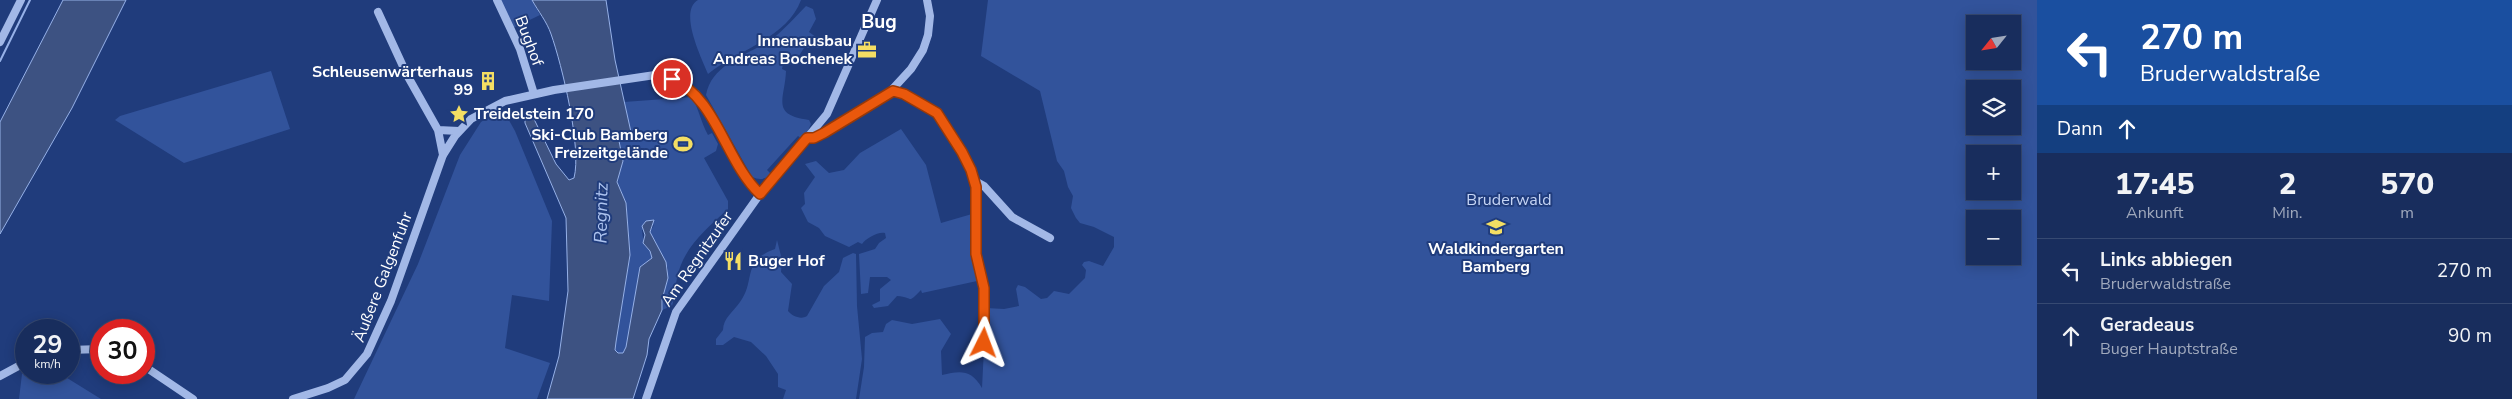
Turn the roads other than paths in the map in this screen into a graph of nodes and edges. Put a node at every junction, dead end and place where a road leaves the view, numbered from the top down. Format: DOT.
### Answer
graph roads {
  1 [pos="21,0"];
  2 [pos="497,0"];
  3 [pos="877,0"];
  4 [pos="927,0"];
  5 [pos="378,12"];
  6 [pos="0,42"];
  7 [pos="893,91"];
  8 [pos="534,94"];
  9 [pos="438,130"];
  10 [pos="459,131"];
  11 [pos="807,138"];
  12 [pos="443,155"];
  13 [pos="975,181"];
  14 [pos="760,194"];
  15 [pos="1050,238"];
  16 [pos="984,343"];
  17 [pos="15,368"];
  18 [pos="155,373"];
  19 [pos="0,376"];
  20 [pos="194,399"];
  21 [pos="293,399"];
  22 [pos="646,399"];
  1 -- 6 [label="street"];
  2 -- 8 [label="street, Bughof"];
  3 -- 11 [label="street, Am Regnitzufer"];
  4 -- 7 [label="street"];
  5 -- 9 [label="street"];
  7 -- 11 [label="street"];
  7 -- 13 [label="street"];
  8 -- 10 [label="street, Äußere Galgenfuhr"];
  8 -- 14 [label="street, Äußere Galgenfuhr"];
  9 -- 10 [label="street"];
  9 -- 12 [label="street"];
  10 -- 12 [label="street, Äußere Galgenfuhr"];
  11 -- 14 [label="street, Am Regnitzufer"];
  12 -- 21 [label="street, Äußere Galgenfuhr"];
  13 -- 15 [label="street"];
  13 -- 16 [label="street"];
  14 -- 22 [label="street, Am Regnitzufer"];
  17 -- 19 [label="street"];
  18 -- 20 [label="street"];
}
